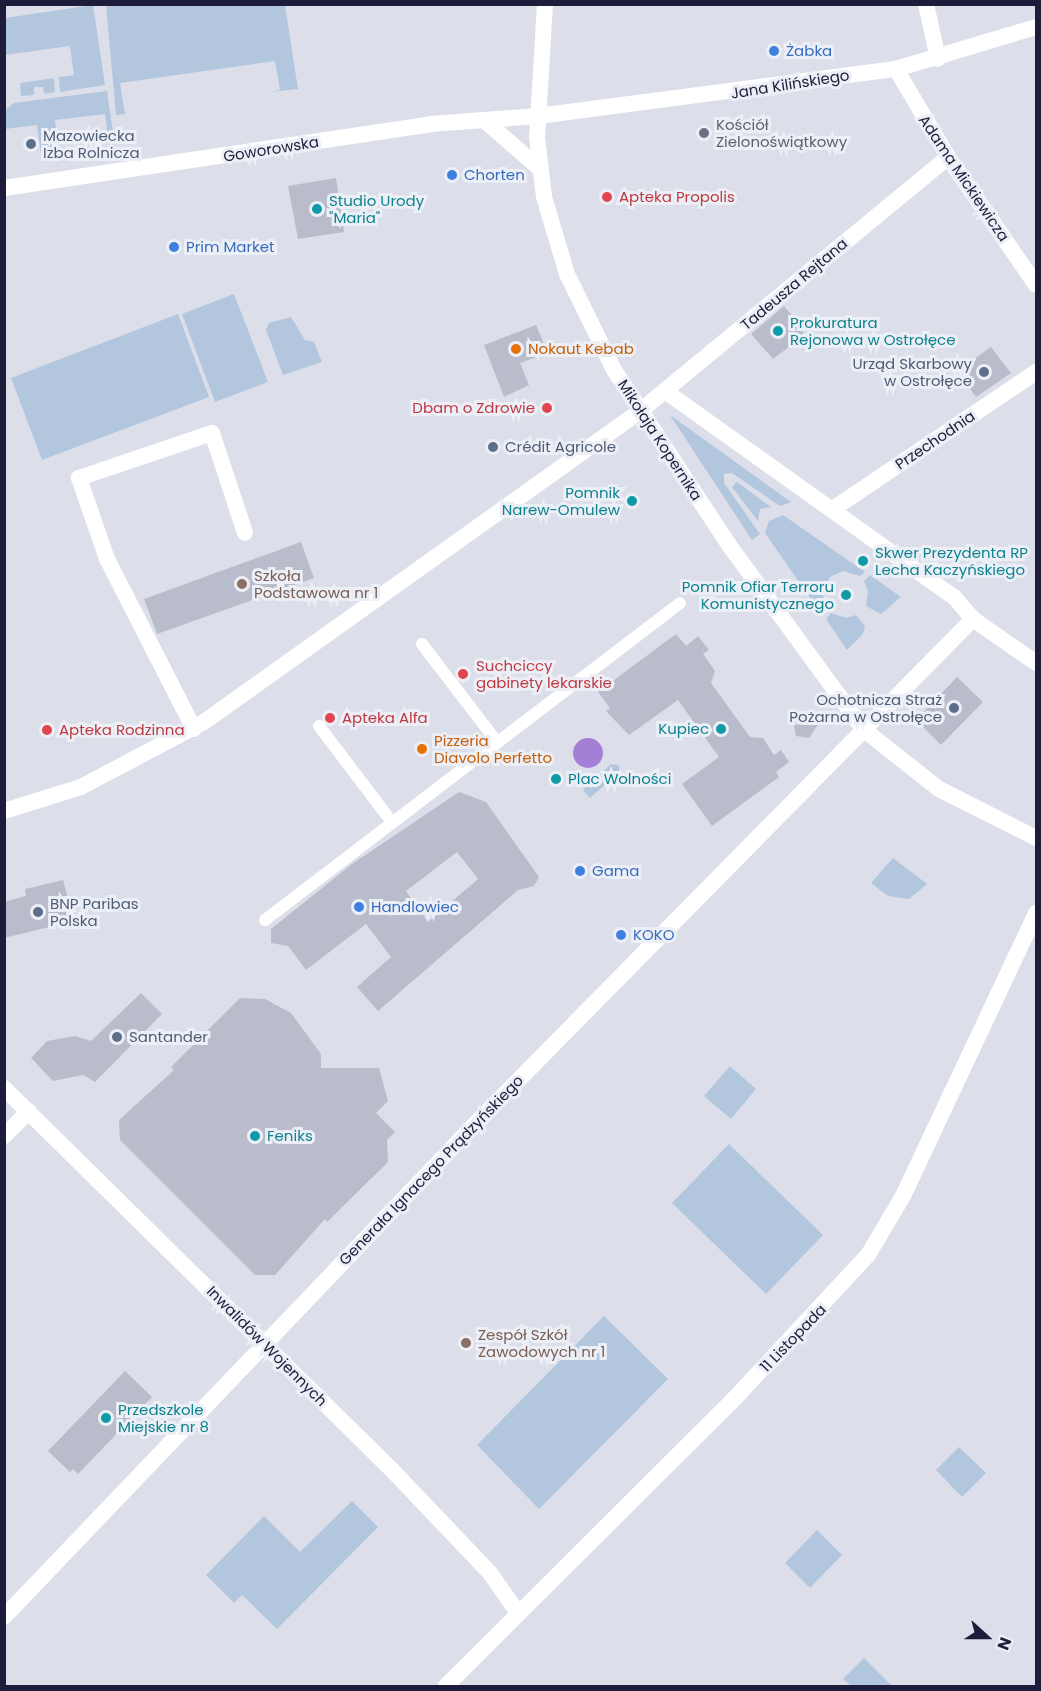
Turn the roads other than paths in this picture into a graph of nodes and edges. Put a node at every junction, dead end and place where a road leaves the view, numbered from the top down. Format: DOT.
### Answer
graph roads {
  1 [pos="545,4"];
  2 [pos="926,4"];
  3 [pos="1036,27"];
  4 [pos="938,59"];
  5 [pos="896,69"];
  6 [pos="538,116"];
  7 [pos="483,120"];
  8 [pos="948,157"];
  9 [pos="538,167"];
  10 [pos="4,188"];
  11 [pos="1036,285"];
  12 [pos="1036,372"];
  13 [pos="665,391"];
  14 [pos="639,412"];
  15 [pos="833,509"];
  16 [pos="245,533"];
  17 [pos="680,603"];
  18 [pos="973,619"];
  19 [pos="422,644"];
  20 [pos="1036,663"];
  21 [pos="319,726"];
  22 [pos="194,729"];
  23 [pos="863,729"];
  24 [pos="497,742"];
  25 [pos="4,811"];
  26 [pos="392,822"];
  27 [pos="1036,838"];
  28 [pos="1036,913"];
  29 [pos="265,920"];
  30 [pos="4,1088"];
  31 [pos="28,1112"];
  32 [pos="4,1136"];
  33 [pos="267,1344"];
  34 [pos="518,1613"];
  35 [pos="4,1617"];
  36 [pos="446,1686"];
  1 -- 6 [label="street, Mikołaja Kopernika"];
  2 -- 4 [label="street"];
  3 -- 4 [label="street, Jana Kilińskiego"];
  4 -- 5 [label="street, Jana Kilińskiego"];
  5 -- 6 [label="street, Jana Kilińskiego"];
  5 -- 8 [label="street, Adama Mickiewicza"];
  6 -- 7 [label="street, Goworowska"];
  6 -- 9 [label="street, Mikołaja Kopernika"];
  7 -- 9 [label="street"];
  7 -- 10 [label="street, Goworowska"];
  8 -- 11 [label="street, Adama Mickiewicza"];
  8 -- 13 [label="street, Tadeusza Rejtana"];
  9 -- 14 [label="street, Mikołaja Kopernika"];
  12 -- 15 [label="street, Przechodnia"];
  13 -- 14 [label="street, Tadeusza Rejtana"];
  13 -- 15 [label="street, Mikołaja Kopernika"];
  14 -- 22 [label="street, Tadeusza Rejtana"];
  14 -- 23 [label="street, Mikołaja Kopernika"];
  15 -- 18 [label="street, Mikołaja Kopernika"];
  16 -- 22 [label="street"];
  17 -- 24 [label="street"];
  18 -- 20 [label="street, Mikołaja Kopernika"];
  18 -- 23 [label="street"];
  19 -- 24 [label="street"];
  21 -- 26 [label="street"];
  22 -- 25 [label="street, Tadeusza Rejtana"];
  23 -- 27 [label="street, Mikołaja Kopernika"];
  23 -- 33 [label="street, Generała Ignacego Prądzyńskiego"];
  24 -- 26 [label="street"];
  26 -- 29 [label="street"];
  28 -- 34 [label="street, 11 Listopada"];
  30 -- 31 [label="street, Inwalidów Wojennych"];
  31 -- 32 [label="street"];
  31 -- 33 [label="street, Inwalidów Wojennych"];
  33 -- 34 [label="street, Inwalidów Wojennych"];
  33 -- 35 [label="street, Generała Ignacego Prądzyńskiego"];
  34 -- 36 [label="street, 11 Listopada"];
}
